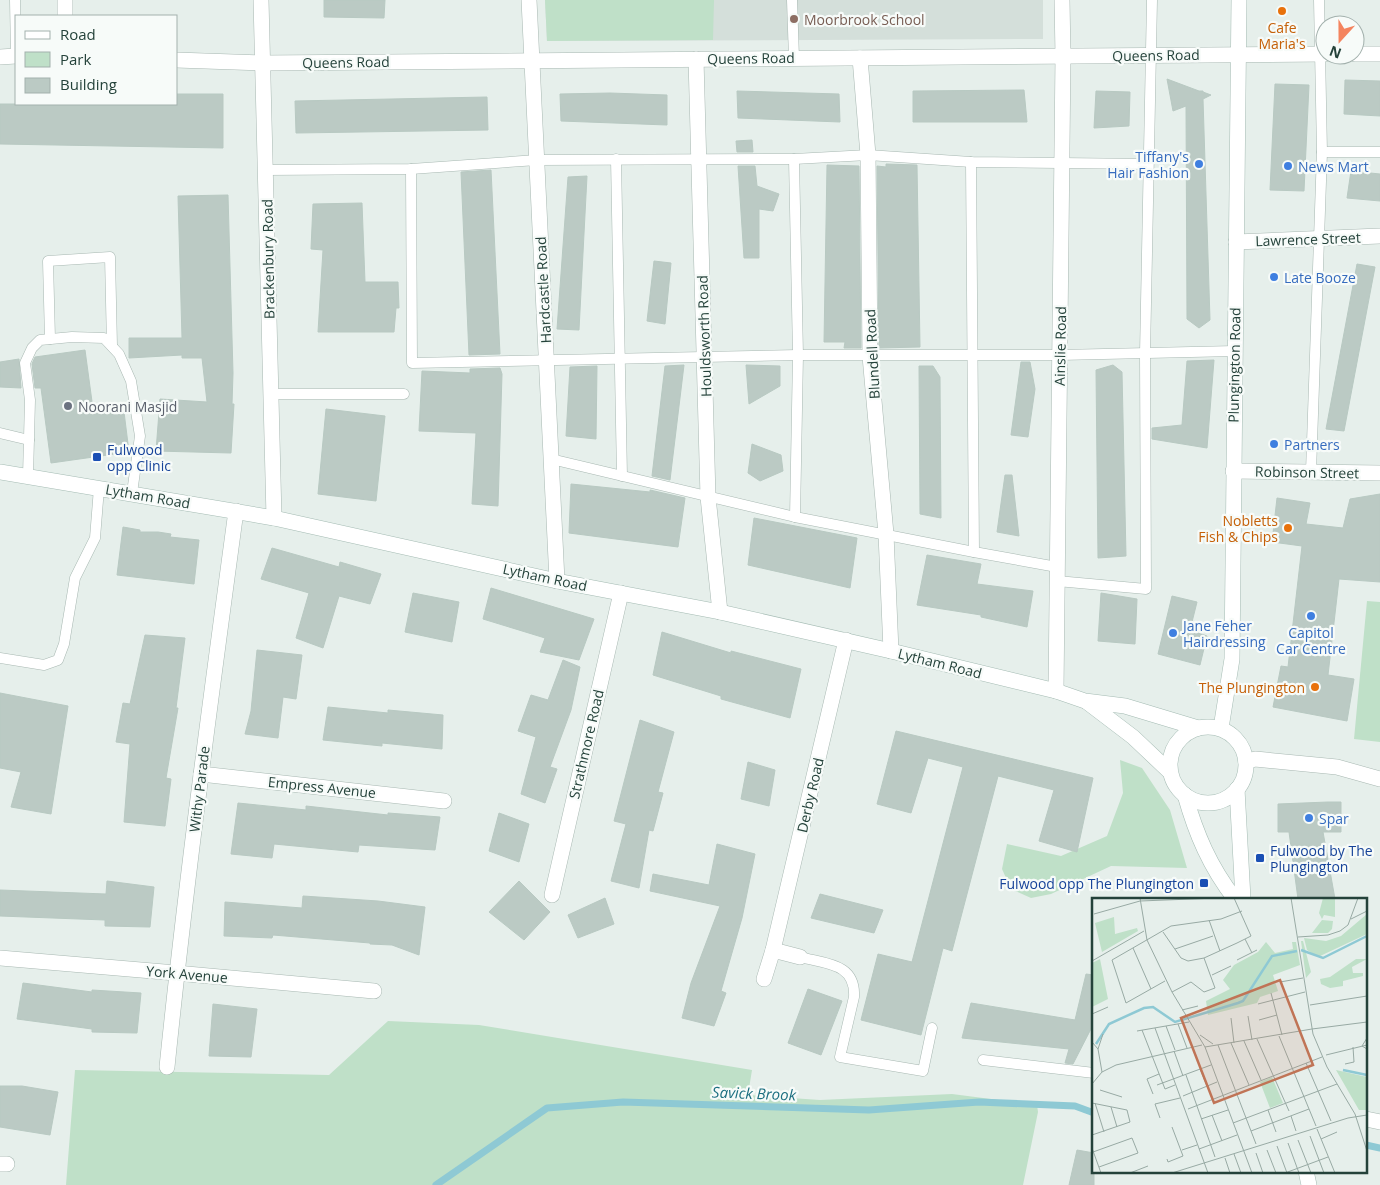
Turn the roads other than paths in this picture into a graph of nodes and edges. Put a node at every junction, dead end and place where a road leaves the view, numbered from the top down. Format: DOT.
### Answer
graph roads {
  1 [pos="15,0"];
  2 [pos="65,0"];
  3 [pos="261,0"];
  4 [pos="530,0"];
  5 [pos="792,0"];
  6 [pos="1062,0"];
  7 [pos="1152,0"];
  8 [pos="1239,0"];
  9 [pos="1319,0"];
  10 [pos="15,15"];
  11 [pos="65,15"];
  12 [pos="1320,15"];
  13 [pos="1238,54"];
  14 [pos="1315,54"];
  15 [pos="1365,54"];
  16 [pos="1380,54"];
  17 [pos="1150,55"];
  18 [pos="0,56"];
  19 [pos="15,56"];
  20 [pos="1063,56"];
  21 [pos="794,58"];
  22 [pos="860,58"];
  23 [pos="696,59"];
  24 [pos="178,60"];
  25 [pos="532,60"];
  26 [pos="263,63"];
  27 [pos="1322,65"];
  28 [pos="1322,152"];
  29 [pos="1380,152"];
  30 [pos="868,155"];
  31 [pos="616,159"];
  32 [pos="699,159"];
  33 [pos="794,159"];
  34 [pos="537,160"];
  35 [pos="971,162"];
  36 [pos="1062,164"];
  37 [pos="1148,164"];
  38 [pos="411,168"];
  39 [pos="266,170"];
  40 [pos="1380,236"];
  41 [pos="1320,238"];
  42 [pos="1236,242"];
  43 [pos="50,339"];
  44 [pos="112,346"];
  45 [pos="1234,351"];
  46 [pos="1145,354"];
  47 [pos="798,355"];
  48 [pos="1060,355"];
  49 [pos="870,356"];
  50 [pos="971,356"];
  51 [pos="704,357"];
  52 [pos="620,358"];
  53 [pos="546,360"];
  54 [pos="271,394"];
  55 [pos="404,394"];
  56 [pos="0,432"];
  57 [pos="30,440"];
  58 [pos="551,459"];
  59 [pos="1233,471"];
  60 [pos="0,472"];
  61 [pos="1311,472"];
  62 [pos="1380,473"];
  63 [pos="28,476"];
  64 [pos="622,476"];
  65 [pos="99,488"];
  66 [pos="132,493"];
  67 [pos="708,497"];
  68 [pos="236,511"];
  69 [pos="795,517"];
  70 [pos="274,518"];
  71 [pos="886,534"];
  72 [pos="974,552"];
  73 [pos="1057,574"];
  74 [pos="557,581"];
  75 [pos="621,593"];
  76 [pos="720,612"];
  77 [pos="846,640"];
  78 [pos="891,651"];
  79 [pos="0,658"];
  80 [pos="1056,691"];
  81 [pos="1085,701"];
  82 [pos="1198,728"];
  83 [pos="1221,728"];
  84 [pos="1246,762"];
  85 [pos="1170,772"];
  86 [pos="201,774"];
  87 [pos="1380,779"];
  88 [pos="1237,789"];
  89 [pos="1185,795"];
  90 [pos="444,801"];
  91 [pos="552,895"];
  92 [pos="1234,898"];
  93 [pos="1243,898"];
  94 [pos="773,950"];
  95 [pos="800,957"];
  96 [pos="0,958"];
  97 [pos="176,973"];
  98 [pos="764,979"];
  99 [pos="374,992"];
  100 [pos="932,1028"];
  101 [pos="983,1060"];
  102 [pos="166,1067"];
  103 [pos="1092,1073"];
  1 -- 10 [label="lane"];
  2 -- 11 [label="street"];
  3 -- 26 [label="street, Brackenbury Road"];
  4 -- 25 [label="street, Hardcastle Road"];
  5 -- 21 [label="lane"];
  6 -- 20 [label="street, Ainslie Road"];
  7 -- 17 [label="lane"];
  8 -- 13 [label="street, Plungington Road"];
  9 -- 12 [label="lane"];
  13 -- 14 [label="street, Queens Road"];
  13 -- 17 [label="street, Queens Road"];
  13 -- 42 [label="street, Plungington Road"];
  15 -- 16 [label="street"];
  17 -- 20 [label="street, Queens Road"];
  17 -- 37 [label="lane"];
  18 -- 19 [label="street"];
  20 -- 22 [label="street, Queens Road"];
  20 -- 36 [label="street, Ainslie Road"];
  21 -- 22 [label="street, Queens Road"];
  21 -- 23 [label="street, Queens Road"];
  22 -- 30 [label="street, Blundell Road"];
  23 -- 25 [label="street, Queens Road"];
  23 -- 32 [label="street, Houldsworth Road"];
  24 -- 26 [label="street, Queens Road"];
  25 -- 26 [label="street, Queens Road"];
  25 -- 34 [label="street, Hardcastle Road"];
  26 -- 39 [label="street, Brackenbury Road"];
  27 -- 28 [label="lane"];
  28 -- 29 [label="lane"];
  28 -- 41 [label="lane"];
  30 -- 33 [label="lane"];
  30 -- 35 [label="lane"];
  30 -- 49 [label="street, Blundell Road"];
  31 -- 32 [label="lane"];
  31 -- 34 [label="lane"];
  31 -- 52 [label="lane"];
  32 -- 33 [label="lane"];
  32 -- 51 [label="street, Houldsworth Road"];
  33 -- 47 [label="lane"];
  34 -- 38 [label="lane"];
  34 -- 53 [label="street, Hardcastle Road"];
  35 -- 36 [label="lane"];
  35 -- 50 [label="lane"];
  36 -- 37 [label="lane"];
  36 -- 48 [label="street, Ainslie Road"];
  37 -- 46 [label="lane"];
  38 -- 39 [label="lane"];
  38 -- 53 [label="lane"];
  39 -- 54 [label="street, Brackenbury Road"];
  40 -- 41 [label="street, Lawrence Street"];
  41 -- 42 [label="street, Lawrence Street"];
  41 -- 61 [label="lane"];
  42 -- 45 [label="street, Plungington Road"];
  43 -- 44 [label="lane"];
  43 -- 44 [label="lane"];
  43 -- 57 [label="lane"];
  44 -- 66 [label="lane"];
  45 -- 46 [label="lane"];
  45 -- 59 [label="street, Plungington Road"];
  46 -- 48 [label="lane"];
  46 -- 73 [label="lane"];
  47 -- 49 [label="lane"];
  47 -- 51 [label="lane"];
  47 -- 69 [label="lane"];
  48 -- 50 [label="lane"];
  48 -- 73 [label="street, Ainslie Road"];
  49 -- 50 [label="lane"];
  49 -- 71 [label="street, Blundell Road"];
  50 -- 72 [label="lane"];
  51 -- 52 [label="lane"];
  51 -- 67 [label="street, Houldsworth Road"];
  52 -- 53 [label="lane"];
  52 -- 64 [label="lane"];
  53 -- 58 [label="street, Hardcastle Road"];
  54 -- 55 [label="lane"];
  54 -- 70 [label="street, Brackenbury Road"];
  56 -- 57 [label="lane"];
  57 -- 63 [label="lane"];
  58 -- 64 [label="lane"];
  58 -- 74 [label="street, Hardcastle Road"];
  59 -- 61 [label="street, Robinson Street"];
  59 -- 83 [label="street, Plungington Road"];
  60 -- 63 [label="street, Lytham Road"];
  61 -- 62 [label="street, Robinson Street"];
  63 -- 65 [label="street, Lytham Road"];
  64 -- 67 [label="lane"];
  65 -- 66 [label="street, Lytham Road"];
  65 -- 79 [label="lane"];
  66 -- 68 [label="street, Lytham Road"];
  67 -- 69 [label="lane"];
  67 -- 76 [label="street, Houldsworth Road"];
  68 -- 70 [label="street, Lytham Road"];
  68 -- 86 [label="street, Withy Parade"];
  69 -- 71 [label="lane"];
  70 -- 74 [label="street, Lytham Road"];
  71 -- 72 [label="lane"];
  71 -- 78 [label="street, Blundell Road"];
  72 -- 73 [label="lane"];
  73 -- 80 [label="street, Ainslie Road"];
  74 -- 75 [label="street, Lytham Road"];
  75 -- 76 [label="street, Lytham Road"];
  75 -- 91 [label="street, Strathmore Road"];
  76 -- 77 [label="street, Lytham Road"];
  77 -- 78 [label="street, Lytham Road"];
  77 -- 94 [label="street, Derby Road"];
  78 -- 80 [label="street, Lytham Road"];
  80 -- 81 [label="street, Lytham Road"];
  81 -- 82 [label="street, Lytham Road"];
  81 -- 85 [label="street, Lytham Road"];
  82 -- 83 [label="street"];
  82 -- 85 [label="street"];
  83 -- 84 [label="street"];
  84 -- 87 [label="street"];
  84 -- 88 [label="street"];
  85 -- 89 [label="street"];
  86 -- 90 [label="street, Empress Avenue"];
  86 -- 97 [label="street, Withy Parade"];
  88 -- 89 [label="street"];
  88 -- 93 [label="street"];
  89 -- 92 [label="street"];
  94 -- 95 [label="street"];
  94 -- 98 [label="street, Derby Road"];
  95 -- 100 [label="lane"];
  96 -- 97 [label="street, York Avenue"];
  97 -- 99 [label="street, York Avenue"];
  97 -- 102 [label="street, Withy Parade"];
  101 -- 103 [label="lane"];
}
